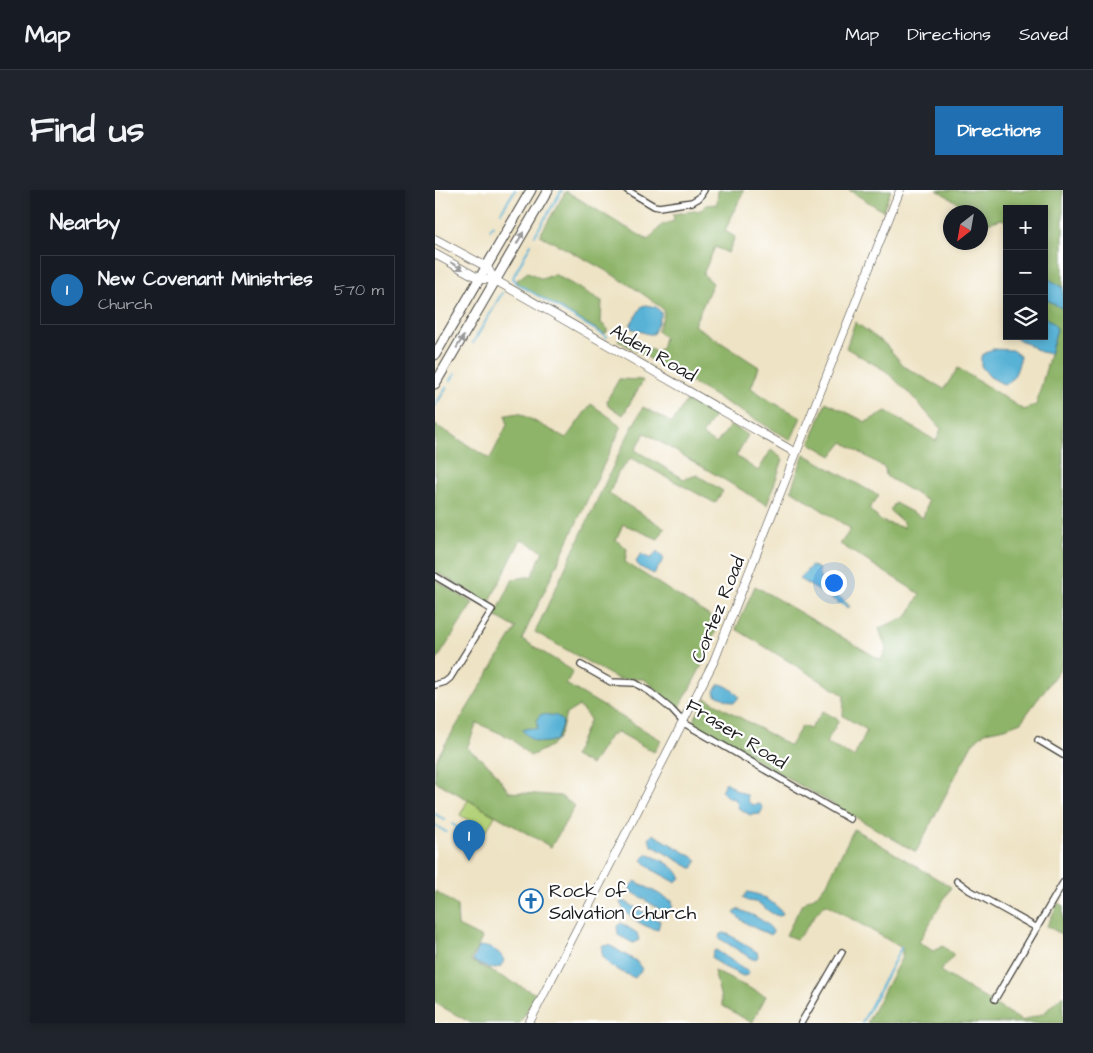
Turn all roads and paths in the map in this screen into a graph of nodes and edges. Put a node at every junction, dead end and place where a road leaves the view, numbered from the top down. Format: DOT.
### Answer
graph roads {
  1 [pos="531,190"];
  2 [pos="548,190"];
  3 [pos="627,190"];
  4 [pos="704,190"];
  5 [pos="900,190"];
  6 [pos="435,239"];
  7 [pos="435,254"];
  8 [pos="487,267"];
  9 [pos="480,279"];
  10 [pos="495,280"];
  11 [pos="435,355"];
  12 [pos="435,384"];
  13 [pos="796,453"];
  14 [pos="435,576"];
  15 [pos="581,665"];
  16 [pos="435,685"];
  17 [pos="683,723"];
  18 [pos="1038,740"];
  19 [pos="1063,754"];
  20 [pos="850,819"];
  21 [pos="957,881"];
  22 [pos="1063,883"];
  23 [pos="1037,928"];
  24 [pos="842,952"];
  25 [pos="995,999"];
  26 [pos="529,1023"];
  27 [pos="801,1023"];
  1 -- 8 [label="main road"];
  10 -- 2 [label="main road, one-way"];
  3 -- 4 [label="street"];
  5 -- 13 [label="street, Cortez Road"];
  6 -- 8 [label="street"];
  7 -- 9 [label="street, Alden Road, one-way"];
  8 -- 9 [label="main road"];
  8 -- 10 [label="street, Alden Road"];
  9 -- 10 [label="street, Alden Road"];
  9 -- 11 [label="main road"];
  12 -- 10 [label="main road, one-way"];
  10 -- 13 [label="street, Alden Road"];
  13 -- 17 [label="street, Cortez Road"];
  14 -- 16 [label="street"];
  15 -- 17 [label="street, Fraser Road"];
  17 -- 20 [label="street, Fraser Road"];
  17 -- 26 [label="street, Cortez Road"];
  18 -- 19 [label="street"];
  21 -- 23 [label="street"];
  22 -- 23 [label="street"];
  23 -- 25 [label="street"];
  24 -- 27 [label="street"];
}
